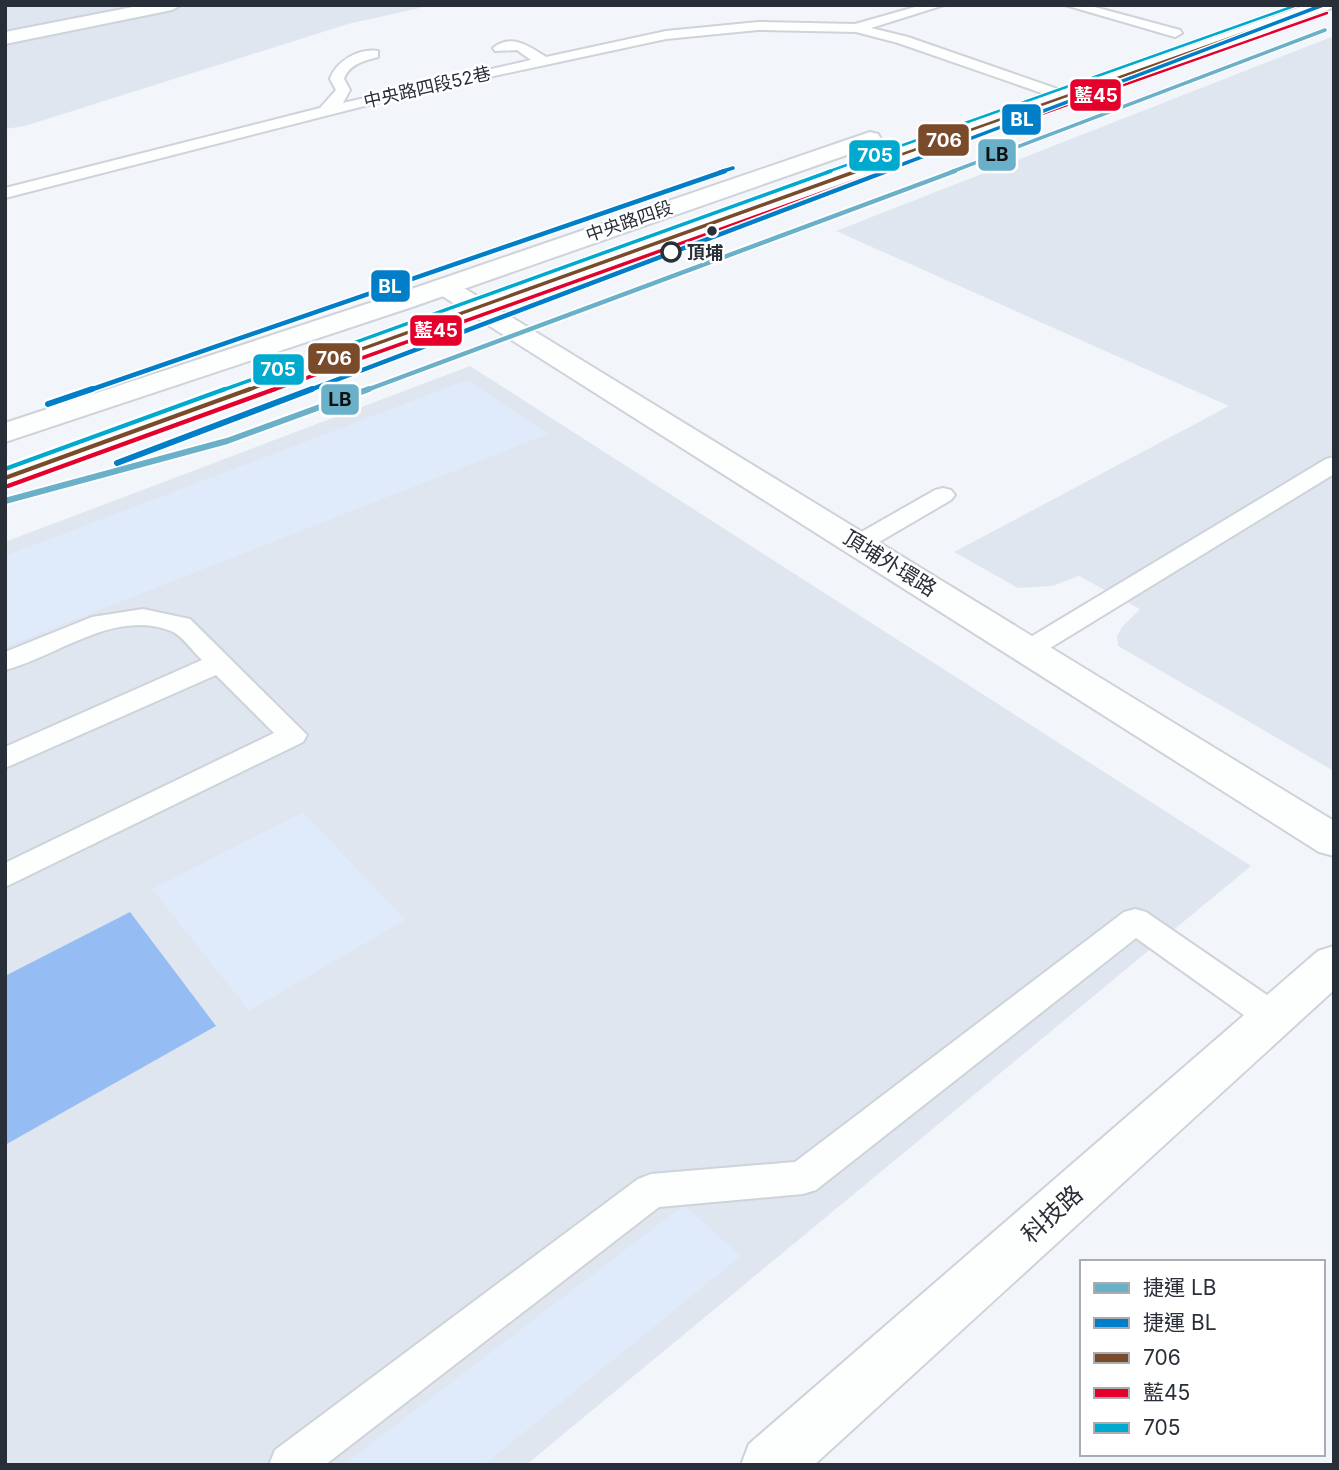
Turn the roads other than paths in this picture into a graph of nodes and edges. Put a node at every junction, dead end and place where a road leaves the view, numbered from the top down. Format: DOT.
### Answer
graph roads {
  1 [pos="172,5"];
  2 [pos="938,5"];
  3 [pos="1071,5"];
  4 [pos="1252,5"];
  5 [pos="1324,5"];
  6 [pos="856,28"];
  7 [pos="1175,33"];
  8 [pos="5,38"];
  9 [pos="499,48"];
  10 [pos="373,54"];
  11 [pos="542,61"];
  12 [pos="1027,84"];
  13 [pos="1067,97"];
  14 [pos="326,111"];
  15 [pos="5,193"];
  16 [pos="445,287"];
  17 [pos="479,306"];
  18 [pos="5,433"];
  19 [pos="1334,464"];
  20 [pos="5,478"];
  21 [pos="943,495"];
  22 [pos="858,544"];
  23 [pos="1028,650"];
  24 [pos="5,662"];
  25 [pos="219,663"];
  26 [pos="5,758"];
  27 [pos="1334,841"];
  28 [pos="5,876"];
  29 [pos="1334,963"];
  30 [pos="1274,1018"];
  31 [pos="290,1465"];
  32 [pos="770,1465"];
  1 -- 8 [label="main road"];
  2 -- 6 [label="lane, 中央路四段52巷"];
  3 -- 7 [label="lane"];
  4 -- 7 [label="main road, 中央路四段"];
  5 -- 13 [label="main road, 中央路四段"];
  6 -- 11 [label="lane, 中央路四段52巷"];
  6 -- 12 [label="lane, 中央路四段52巷"];
  7 -- 12 [label="main road, 中央路四段"];
  9 -- 11 [label="lane"];
  10 -- 14 [label="lane"];
  11 -- 14 [label="lane, 中央路四段52巷"];
  12 -- 13 [label="lane, 中央路四段52巷"];
  12 -- 16 [label="main road, 中央路四段"];
  13 -- 17 [label="main road, 中央路四段"];
  14 -- 15 [label="lane, 中央路四段52巷"];
  16 -- 17 [label="main road, 頂埔外環路"];
  16 -- 18 [label="main road, 中央路四段"];
  17 -- 20 [label="main road, 中央路四段"];
  17 -- 22 [label="main road, 頂埔外環路"];
  19 -- 23 [label="lane"];
  21 -- 22 [label="lane"];
  22 -- 23 [label="main road, 頂埔外環路"];
  23 -- 27 [label="main road, 頂埔外環路"];
  24 -- 25 [label="lane"];
  25 -- 26 [label="lane"];
  25 -- 28 [label="lane"];
  29 -- 30 [label="main road, 科技路"];
  30 -- 31 [label="lane"];
  30 -- 32 [label="main road, 科技路"];
}
